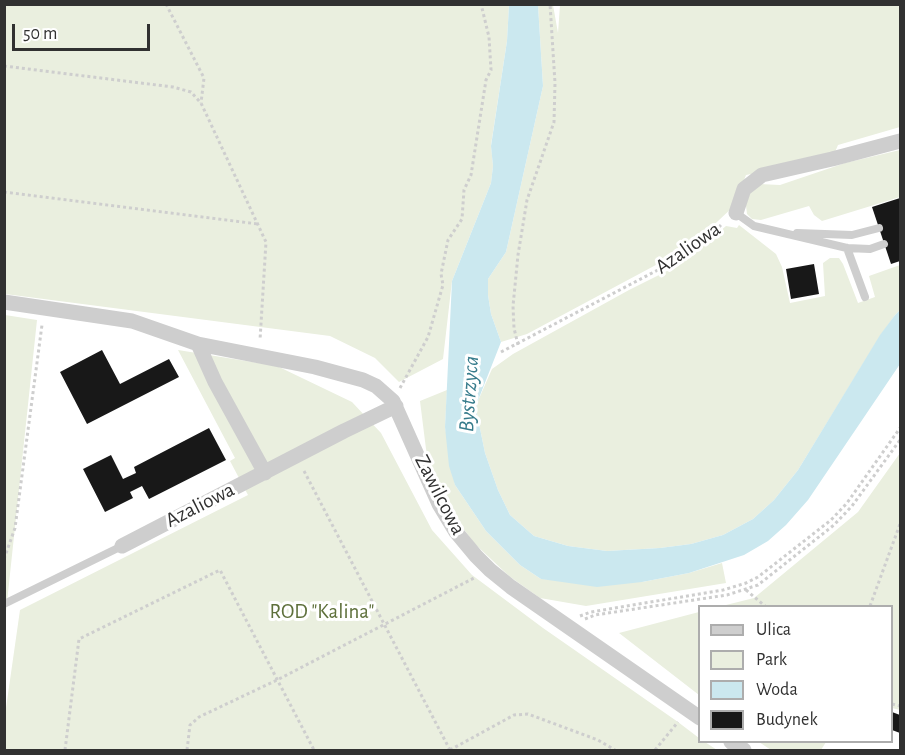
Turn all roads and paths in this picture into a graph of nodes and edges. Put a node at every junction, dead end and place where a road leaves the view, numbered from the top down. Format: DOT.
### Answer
graph roads {
  1 [pos="166,4"];
  2 [pos="481,4"];
  3 [pos="550,4"];
  4 [pos="4,66"];
  5 [pos="201,103"];
  6 [pos="900,141"];
  7 [pos="4,192"];
  8 [pos="736,213"];
  9 [pos="258,225"];
  10 [pos="879,228"];
  11 [pos="782,232"];
  12 [pos="884,244"];
  13 [pos="847,248"];
  14 [pos="865,297"];
  15 [pos="4,302"];
  16 [pos="44,307"];
  17 [pos="198,344"];
  18 [pos="518,345"];
  19 [pos="501,352"];
  20 [pos="259,357"];
  21 [pos="395,403"];
  22 [pos="900,428"];
  23 [pos="900,440"];
  24 [pos="297,456"];
  25 [pos="265,473"];
  26 [pos="900,524"];
  27 [pos="122,546"];
  28 [pos="4,560"];
  29 [pos="490,570"];
  30 [pos="746,590"];
  31 [pos="4,604"];
  32 [pos="764,605"];
  33 [pos="870,605"];
  34 [pos="564,623"];
  35 [pos="384,625"];
  36 [pos="577,634"];
  37 [pos="277,680"];
  38 [pos="694,714"];
  39 [pos="64,750"];
  40 [pos="187,750"];
  41 [pos="314,750"];
  42 [pos="450,750"];
  43 [pos="615,750"];
  44 [pos="655,750"];
  1 -- 5 [label="path"];
  2 -- 21 [label="path"];
  3 -- 18 [label="path"];
  4 -- 5 [label="path"];
  5 -- 9 [label="path"];
  6 -- 8 [label="street, Azaliowa"];
  7 -- 9 [label="path"];
  8 -- 11 [label="lane"];
  8 -- 18 [label="path, Azaliowa"];
  9 -- 20 [label="path"];
  10 -- 11 [label="lane"];
  11 -- 13 [label="lane"];
  12 -- 13 [label="lane"];
  13 -- 14 [label="lane"];
  15 -- 16 [label="street, Zawilcowa"];
  16 -- 17 [label="street, Zawilcowa"];
  16 -- 28 [label="path"];
  17 -- 20 [label="street, Zawilcowa"];
  17 -- 25 [label="street"];
  18 -- 19 [label="path, Azaliowa"];
  20 -- 21 [label="street, Zawilcowa"];
  21 -- 24 [label="street, Azaliowa"];
  21 -- 29 [label="street, Zawilcowa"];
  22 -- 34 [label="path"];
  23 -- 30 [label="path"];
  24 -- 25 [label="street, Azaliowa"];
  24 -- 35 [label="path"];
  25 -- 27 [label="street, Azaliowa"];
  26 -- 33 [label="path"];
  27 -- 31 [label="lane, Azaliowa"];
  29 -- 34 [label="street, Zawilcowa"];
  29 -- 35 [label="path"];
  30 -- 32 [label="path"];
  30 -- 36 [label="path"];
  34 -- 36 [label="street, Zawilcowa"];
  35 -- 37 [label="path"];
  35 -- 42 [label="path"];
  36 -- 38 [label="street, Zawilcowa"];
  37 -- 39 [label="path"];
  37 -- 40 [label="path"];
  37 -- 41 [label="path"];
  38 -- 44 [label="path"];
  42 -- 43 [label="path"];
}
